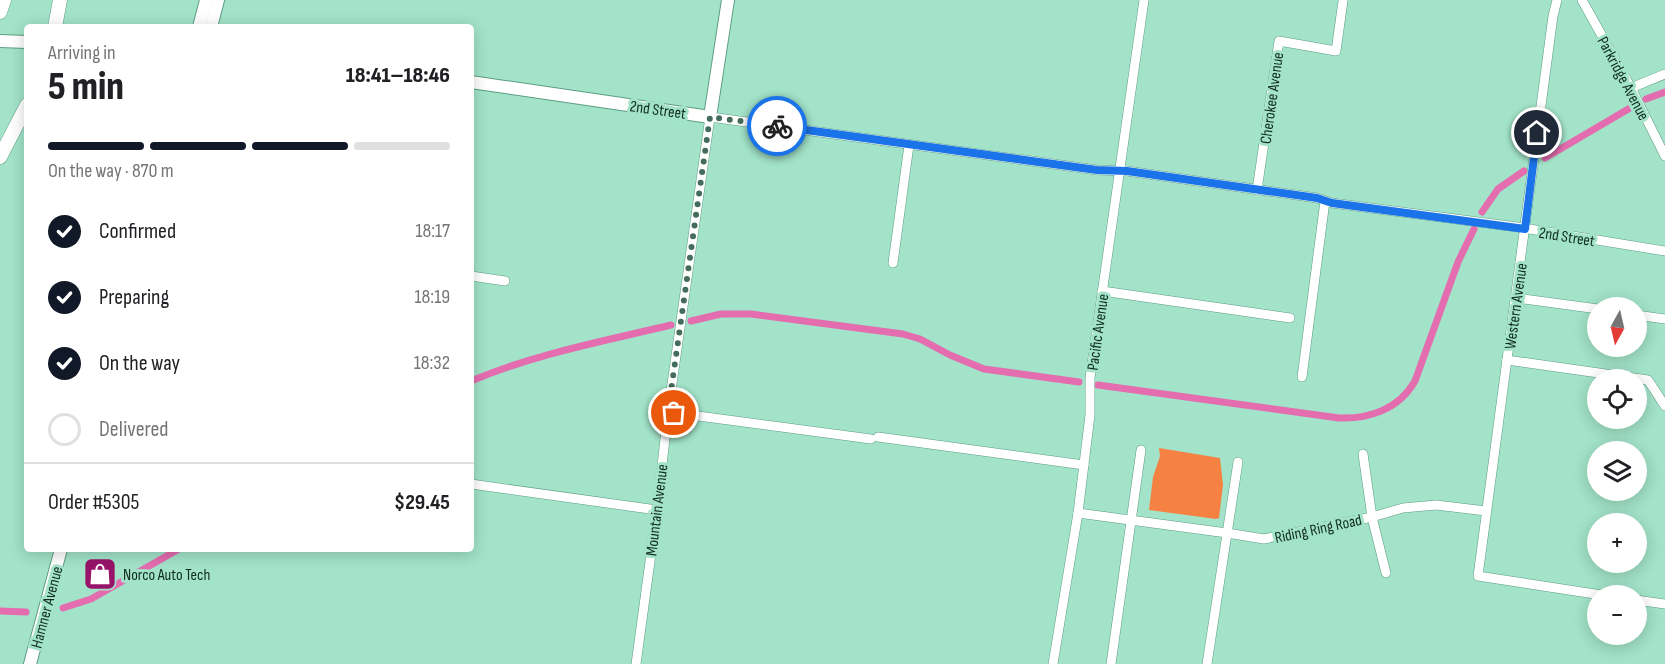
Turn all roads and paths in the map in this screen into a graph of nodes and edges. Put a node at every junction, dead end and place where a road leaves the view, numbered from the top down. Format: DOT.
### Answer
graph roads {
  1 [pos="4,0"];
  2 [pos="60,0"];
  3 [pos="206,0"];
  4 [pos="218,0"];
  5 [pos="728,0"];
  6 [pos="1144,0"];
  7 [pos="1557,0"];
  8 [pos="1582,0"];
  9 [pos="1343,1"];
  10 [pos="0,12"];
  11 [pos="56,24"];
  12 [pos="200,24"];
  13 [pos="212,24"];
  14 [pos="0,41"];
  15 [pos="24,42"];
  16 [pos="1665,74"];
  17 [pos="474,82"];
  18 [pos="1633,93"];
  19 [pos="24,111"];
  20 [pos="710,117"];
  21 [pos="909,145"];
  22 [pos="1665,156"];
  23 [pos="0,157"];
  24 [pos="1119,171"];
  25 [pos="1257,190"];
  26 [pos="1325,201"];
  27 [pos="1525,229"];
  28 [pos="1665,251"];
  29 [pos="893,263"];
  30 [pos="474,276"];
  31 [pos="505,281"];
  32 [pos="1102,291"];
  33 [pos="1516,298"];
  34 [pos="1587,308"];
  35 [pos="1647,317"];
  36 [pos="1290,318"];
  37 [pos="1665,319"];
  38 [pos="1507,360"];
  39 [pos="1302,377"];
  40 [pos="1665,406"];
  41 [pos="668,412"];
  42 [pos="1141,450"];
  43 [pos="1363,454"];
  44 [pos="1238,462"];
  45 [pos="1084,465"];
  46 [pos="474,484"];
  47 [pos="657,510"];
  48 [pos="1486,511"];
  49 [pos="1078,513"];
  50 [pos="1372,517"];
  51 [pos="1131,519"];
  52 [pos="1227,533"];
  53 [pos="60,552"];
  54 [pos="1386,573"];
  55 [pos="1587,593"];
  56 [pos="1647,602"];
  57 [pos="1665,604"];
  58 [pos="30,664"];
  59 [pos="636,664"];
  60 [pos="1053,664"];
  61 [pos="1111,664"];
  62 [pos="1207,664"];
  1 -- 10 [label="highway"];
  2 -- 11 [label="highway"];
  3 -- 12 [label="main road"];
  4 -- 13 [label="main road"];
  5 -- 20 [label="main road, Mountain Avenue"];
  6 -- 24 [label="street, Pacific Avenue"];
  7 -- 27 [label="street, Western Avenue"];
  8 -- 18 [label="street, Parkridge Avenue"];
  9 -- 25 [label="street, Cherokee Avenue"];
  14 -- 15 [label="main road"];
  16 -- 18 [label="street"];
  17 -- 20 [label="main road, 2nd Street"];
  18 -- 22 [label="street, Parkridge Avenue"];
  19 -- 23 [label="highway"];
  20 -- 21 [label="street, 2nd Street"];
  20 -- 41 [label="street, Mountain Avenue"];
  21 -- 24 [label="street, 2nd Street"];
  21 -- 29 [label="street"];
  24 -- 25 [label="street, 2nd Street"];
  24 -- 32 [label="street, Pacific Avenue"];
  25 -- 26 [label="street, 2nd Street"];
  26 -- 27 [label="street, 2nd Street"];
  26 -- 39 [label="street"];
  27 -- 28 [label="street, 2nd Street"];
  27 -- 33 [label="street, Western Avenue"];
  30 -- 31 [label="street"];
  32 -- 36 [label="street"];
  32 -- 45 [label="street, Pacific Avenue"];
  33 -- 34 [label="street"];
  33 -- 38 [label="street, Western Avenue"];
  35 -- 37 [label="street"];
  38 -- 40 [label="street"];
  38 -- 48 [label="street, Western Avenue"];
  41 -- 45 [label="street"];
  41 -- 47 [label="street, Mountain Avenue"];
  42 -- 51 [label="street"];
  43 -- 50 [label="street"];
  44 -- 52 [label="street"];
  45 -- 49 [label="street, Pacific Avenue"];
  46 -- 47 [label="street"];
  47 -- 59 [label="street, Mountain Avenue"];
  48 -- 50 [label="street, Riding Ring Road"];
  48 -- 55 [label="street, Western Avenue"];
  49 -- 51 [label="street, Riding Ring Road"];
  49 -- 60 [label="street, Pacific Avenue"];
  50 -- 52 [label="street, Riding Ring Road"];
  50 -- 54 [label="street"];
  51 -- 52 [label="street, Riding Ring Road"];
  51 -- 61 [label="street"];
  52 -- 62 [label="street"];
  53 -- 58 [label="main road, Hamner Avenue"];
  56 -- 57 [label="street"];
}
